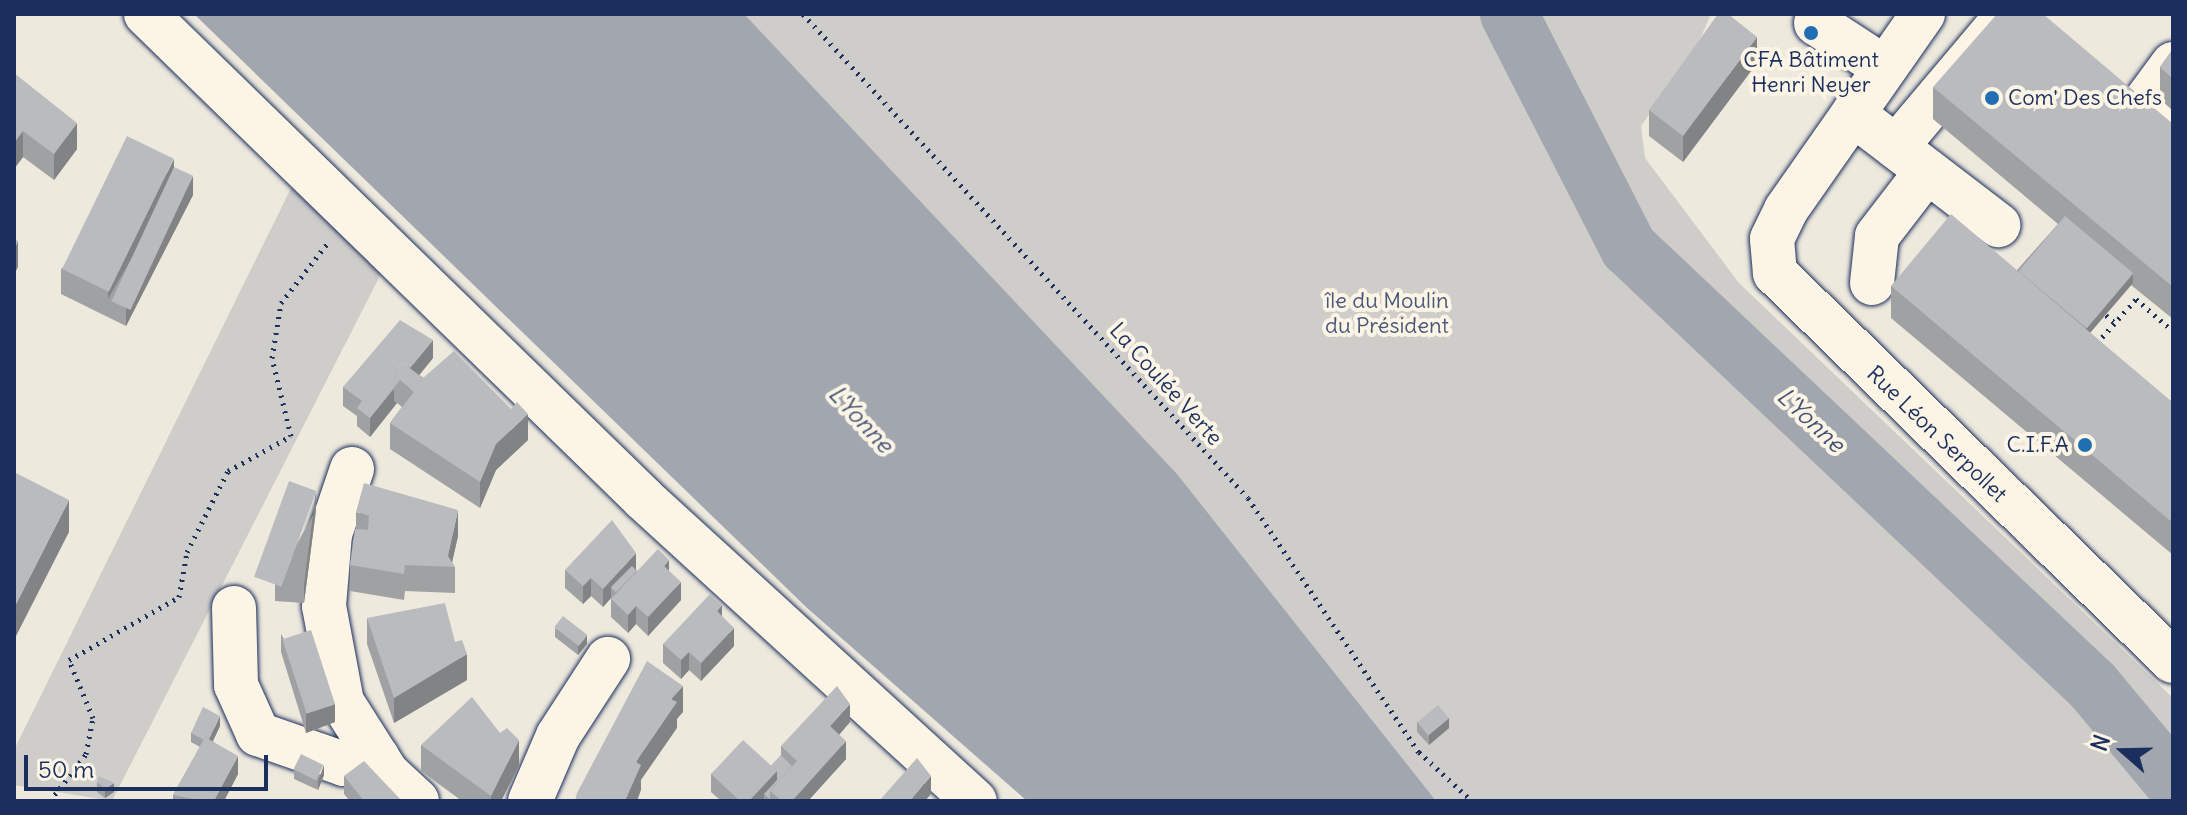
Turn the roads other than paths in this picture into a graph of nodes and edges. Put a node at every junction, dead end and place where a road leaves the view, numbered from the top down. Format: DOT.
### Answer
graph roads {
  1 [pos="146,14"];
  2 [pos="1923,14"];
  3 [pos="2030,17"];
  4 [pos="1816,23"];
  5 [pos="2173,64"];
  6 [pos="1885,68"];
  7 [pos="2106,75"];
  8 [pos="1853,114"];
  9 [pos="2158,119"];
  10 [pos="1912,159"];
  11 [pos="1998,225"];
  12 [pos="1872,283"];
  13 [pos="352,469"];
  14 [pos="234,608"];
  15 [pos="608,659"];
  16 [pos="2173,661"];
  17 [pos="377,757"];
  18 [pos="417,801"];
  19 [pos="530,801"];
  20 [pos="975,801"];
  1 -- 20 [label="street"];
  2 -- 6 [label="street, Rue Léon Serpollet"];
  3 -- 10 [label="street"];
  4 -- 6 [label="street"];
  5 -- 9 [label="street"];
  6 -- 8 [label="street, Rue Léon Serpollet"];
  7 -- 9 [label="street"];
  8 -- 10 [label="street"];
  8 -- 16 [label="street, Rue Léon Serpollet"];
  10 -- 11 [label="street"];
  10 -- 12 [label="street"];
  13 -- 17 [label="street"];
  14 -- 17 [label="street"];
  15 -- 19 [label="street"];
  17 -- 18 [label="street"];
}
